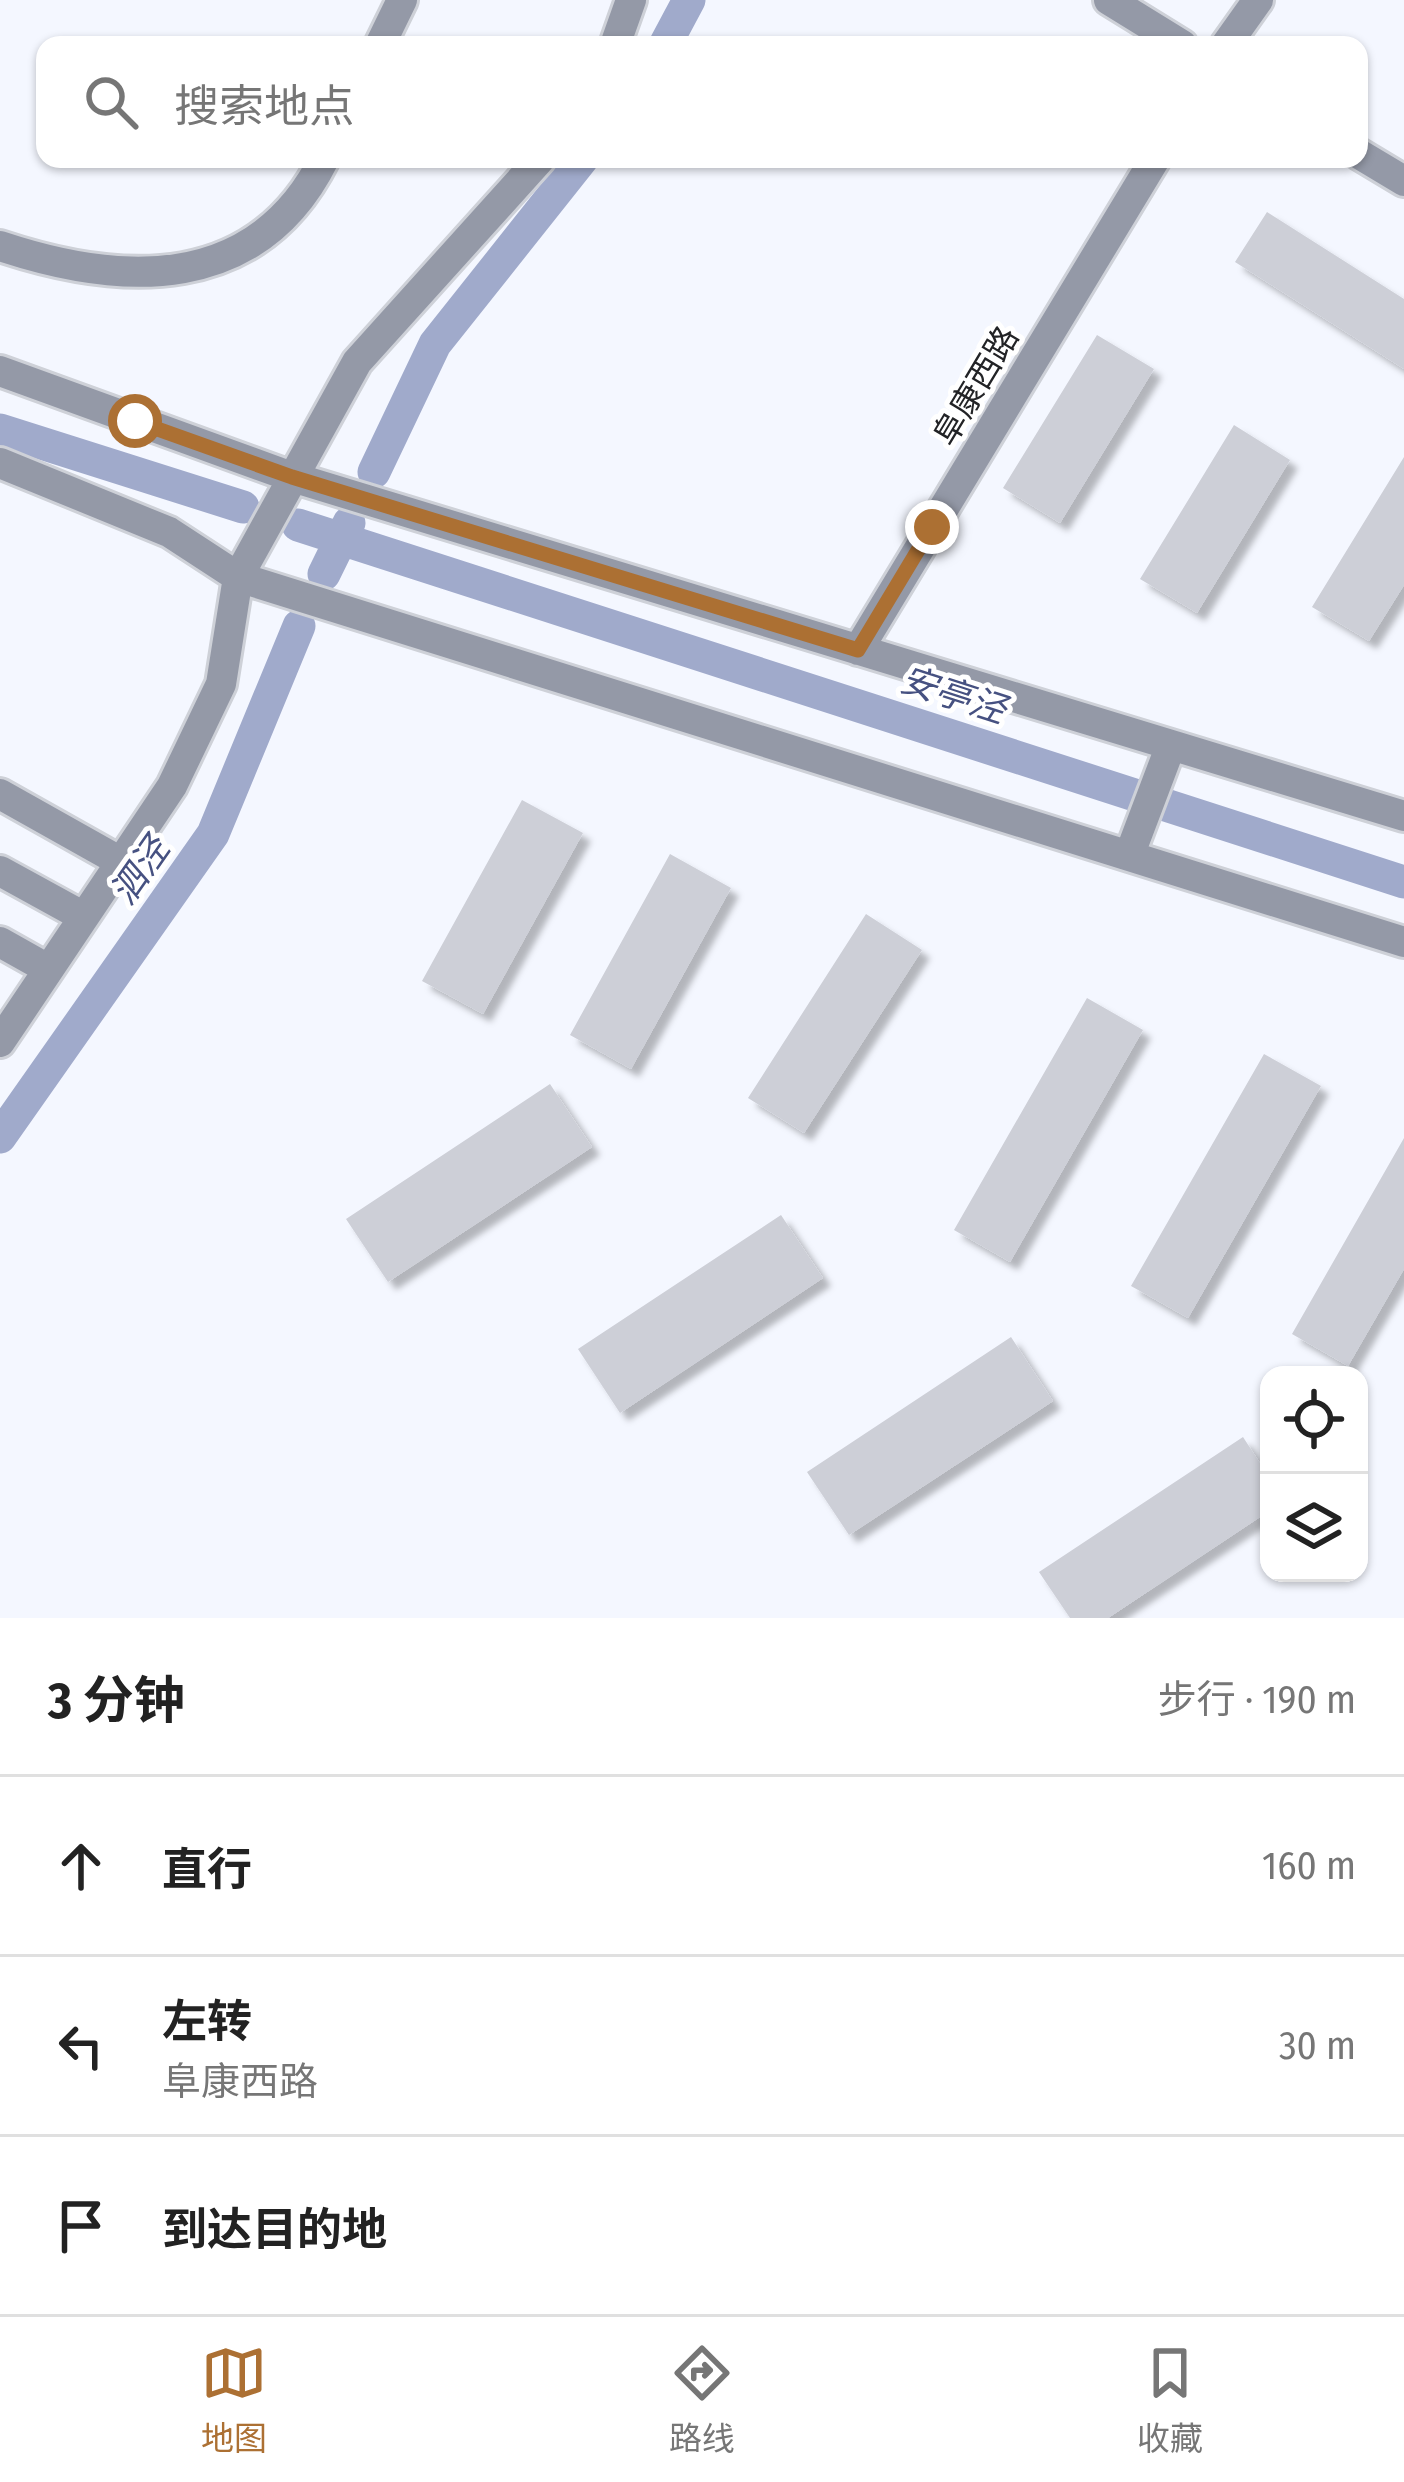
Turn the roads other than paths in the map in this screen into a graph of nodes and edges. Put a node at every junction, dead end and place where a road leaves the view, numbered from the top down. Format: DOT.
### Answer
graph roads {
  1 [pos="402,0"];
  2 [pos="631,0"];
  3 [pos="1108,0"];
  4 [pos="1258,0"];
  5 [pos="384,36"];
  6 [pos="618,36"];
  7 [pos="1167,36"];
  8 [pos="1232,36"];
  9 [pos="1368,160"];
  10 [pos="320,168"];
  11 [pos="532,168"];
  12 [pos="1150,168"];
  13 [pos="1404,182"];
  14 [pos="0,246"];
  15 [pos="0,371"];
  16 [pos="0,463"];
  17 [pos="292,477"];
  18 [pos="238,577"];
  19 [pos="858,650"];
  20 [pos="1166,759"];
  21 [pos="0,794"];
  22 [pos="1404,817"];
  23 [pos="1134,843"];
  24 [pos="121,862"];
  25 [pos="0,871"];
  26 [pos="84,917"];
  27 [pos="0,942"];
  28 [pos="1404,942"];
  29 [pos="49,969"];
  30 [pos="0,1042"];
  1 -- 5 [label="street"];
  2 -- 6 [label="street"];
  3 -- 7 [label="street"];
  4 -- 8 [label="street"];
  9 -- 13 [label="street"];
  10 -- 14 [label="street"];
  11 -- 17 [label="street"];
  12 -- 19 [label="street, 阜康西路"];
  15 -- 17 [label="street"];
  16 -- 18 [label="street"];
  17 -- 18 [label="street"];
  17 -- 19 [label="street"];
  18 -- 23 [label="street"];
  18 -- 24 [label="street"];
  19 -- 20 [label="street"];
  20 -- 22 [label="street"];
  20 -- 23 [label="street"];
  21 -- 24 [label="street"];
  23 -- 28 [label="street"];
  24 -- 26 [label="street"];
  25 -- 26 [label="street"];
  26 -- 29 [label="street"];
  27 -- 29 [label="street"];
  29 -- 30 [label="street"];
}
